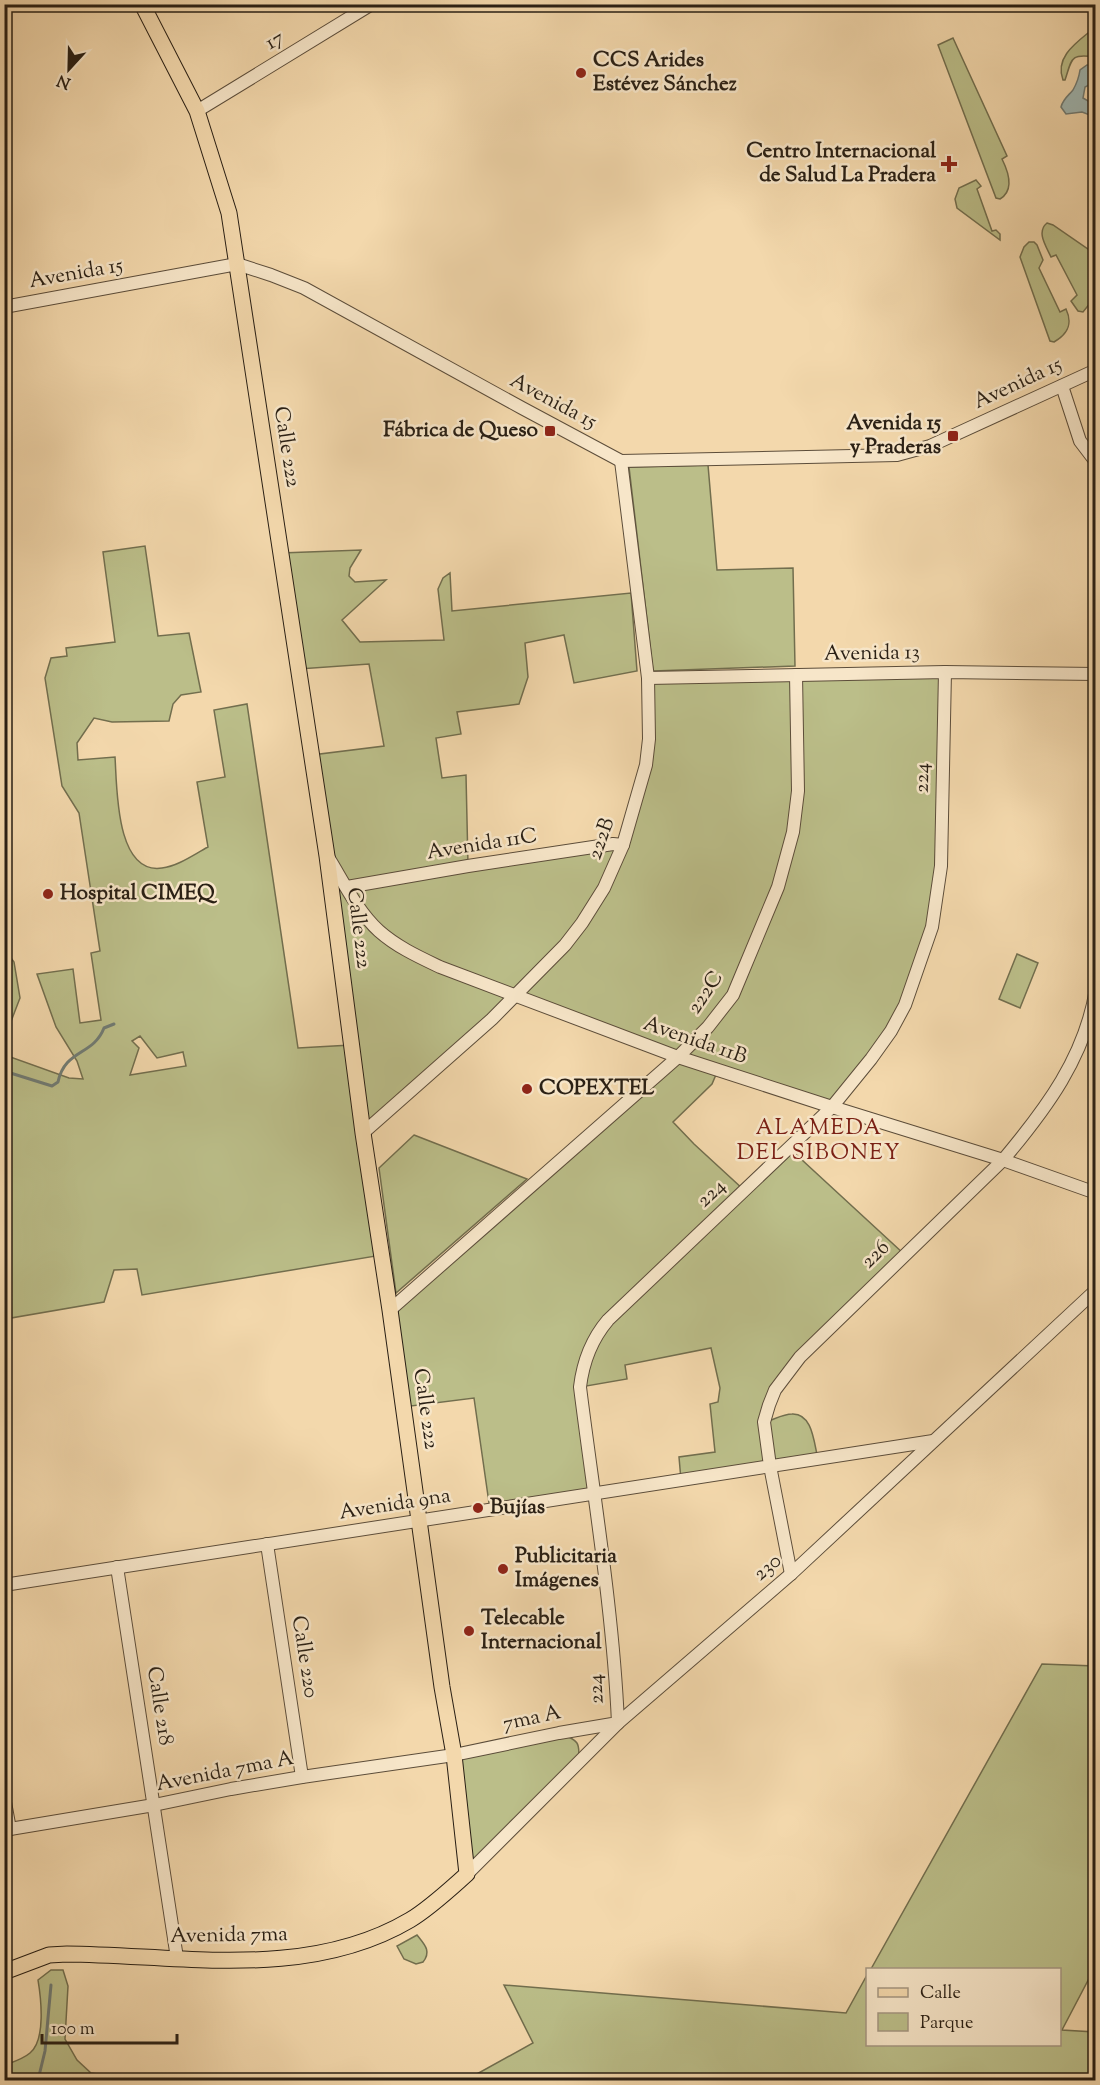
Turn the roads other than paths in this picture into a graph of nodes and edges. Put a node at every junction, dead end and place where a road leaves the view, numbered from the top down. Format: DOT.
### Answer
graph roads {
  1 [pos="142,4"];
  2 [pos="372,4"];
  3 [pos="197,111"];
  4 [pos="237,264"];
  5 [pos="4,307"];
  6 [pos="1095,370"];
  7 [pos="1062,386"];
  8 [pos="621,460"];
  9 [pos="1095,462"];
  10 [pos="945,672"];
  11 [pos="1095,674"];
  12 [pos="796,675"];
  13 [pos="648,678"];
  14 [pos="1095,730"];
  15 [pos="623,845"];
  16 [pos="327,856"];
  17 [pos="347,887"];
  18 [pos="1095,989"];
  19 [pos="513,996"];
  20 [pos="678,1057"];
  21 [pos="832,1107"];
  22 [pos="363,1133"];
  23 [pos="1003,1160"];
  24 [pos="1095,1192"];
  25 [pos="1095,1290"];
  26 [pos="390,1310"];
  27 [pos="933,1441"];
  28 [pos="770,1466"];
  29 [pos="595,1493"];
  30 [pos="419,1521"];
  31 [pos="267,1544"];
  32 [pos="117,1567"];
  33 [pos="791,1574"];
  34 [pos="4,1585"];
  35 [pos="618,1723"];
  36 [pos="454,1755"];
  37 [pos="302,1777"];
  38 [pos="4,1797"];
  39 [pos="154,1805"];
  40 [pos="7,1830"];
  41 [pos="467,1874"];
  42 [pos="177,1959"];
  43 [pos="5,1971"];
  1 -- 3 [label="main road, Calle 222"];
  2 -- 3 [label="street, 17"];
  3 -- 4 [label="main road, Calle 222"];
  4 -- 5 [label="street, Avenida 15"];
  4 -- 8 [label="street, Avenida 15"];
  4 -- 16 [label="main road, Calle 222"];
  6 -- 7 [label="street, Avenida 15"];
  7 -- 8 [label="street, Avenida 15"];
  7 -- 9 [label="street"];
  8 -- 13 [label="street, 222B"];
  10 -- 11 [label="street, Avenida 13"];
  10 -- 12 [label="street, Avenida 13"];
  10 -- 21 [label="street, 224"];
  11 -- 14 [label="street"];
  12 -- 13 [label="street, Avenida 13"];
  12 -- 20 [label="street, 222C"];
  13 -- 15 [label="street, 222B"];
  15 -- 17 [label="street, Avenida 11C"];
  15 -- 19 [label="street, 222B"];
  16 -- 17 [label="street, Avenida 11B"];
  16 -- 22 [label="main road, Calle 222"];
  17 -- 19 [label="street, Avenida 11B"];
  18 -- 23 [label="street, 226"];
  19 -- 20 [label="street, Avenida 11B"];
  19 -- 22 [label="street, 222B"];
  20 -- 21 [label="street, Avenida 11B"];
  20 -- 26 [label="street, 222C"];
  21 -- 23 [label="street, Avenida 11B"];
  21 -- 29 [label="street, 224"];
  22 -- 26 [label="main road, Calle 222"];
  23 -- 24 [label="street, Avenida 11B"];
  23 -- 28 [label="street, 226"];
  25 -- 27 [label="street, 230"];
  26 -- 30 [label="main road, Calle 222"];
  27 -- 28 [label="street, Avenida 9na"];
  27 -- 33 [label="street, 230"];
  28 -- 29 [label="street, Avenida 9na"];
  28 -- 33 [label="street, 226"];
  29 -- 30 [label="street, Avenida 9na"];
  29 -- 35 [label="street, 224"];
  30 -- 31 [label="street, Avenida 9na"];
  30 -- 36 [label="main road, Calle 222"];
  31 -- 32 [label="street, Avenida 9na"];
  31 -- 37 [label="street, Calle 220"];
  32 -- 34 [label="street, Avenida 9na"];
  32 -- 39 [label="street, Calle 218"];
  33 -- 35 [label="street, 230"];
  35 -- 36 [label="street, 7ma A"];
  35 -- 41 [label="street, 230"];
  36 -- 37 [label="street, Avenida 7ma A"];
  36 -- 41 [label="main road, Calle 222"];
  37 -- 39 [label="street, Avenida 7ma A"];
  38 -- 40 [label="street"];
  39 -- 40 [label="street, Avenida 7ma A"];
  39 -- 42 [label="street, Calle 218"];
  41 -- 42 [label="main road, Avenida 7ma"];
  42 -- 43 [label="main road, Avenida 7ma"];
}
